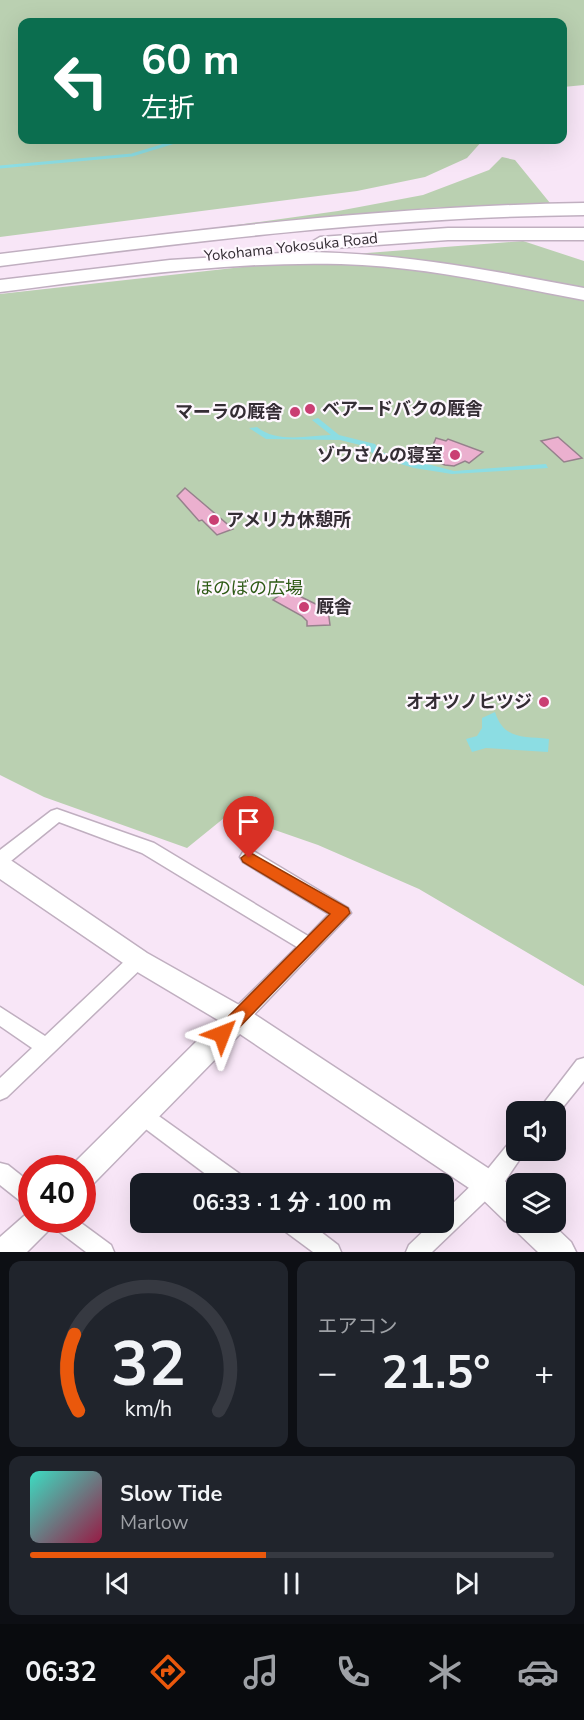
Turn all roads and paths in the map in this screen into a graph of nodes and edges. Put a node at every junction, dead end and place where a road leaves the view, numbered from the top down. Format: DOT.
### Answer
graph roads {
  1 [pos="584,209"];
  2 [pos="544,222"];
  3 [pos="584,225"];
  4 [pos="584,234"];
  5 [pos="0,260"];
  6 [pos="0,270"];
  7 [pos="0,281"];
  8 [pos="0,286"];
  9 [pos="584,294"];
  10 [pos="249,858"];
  11 [pos="0,860"];
  12 [pos="0,866"];
  13 [pos="310,946"];
  14 [pos="138,960"];
  15 [pos="0,1015"];
  16 [pos="238,1018"];
  17 [pos="45,1047"];
  18 [pos="584,1066"];
  19 [pos="0,1091"];
  20 [pos="556,1101"];
  21 [pos="142,1115"];
  22 [pos="96,1161"];
  23 [pos="506,1161"];
  24 [pos="0,1172"];
  25 [pos="221,1173"];
  26 [pos="486,1183"];
  27 [pos="18,1186"];
  28 [pos="506,1202"];
  29 [pos="25,1233"];
  30 [pos="78,1233"];
  31 [pos="305,1233"];
  32 [pos="540,1233"];
  33 [pos="6,1252"];
  34 [pos="103,1252"];
  35 [pos="330,1252"];
  36 [pos="417,1252"];
  37 [pos="560,1252"];
  1 -- 2 [label="highway"];
  2 -- 3 [label="highway, Yokohama Yokosuka Road"];
  2 -- 4 [label="highway, Yokohama Yokosuka Road"];
  2 -- 5 [label="highway"];
  2 -- 6 [label="highway, Yokohama Yokosuka Road"];
  2 -- 7 [label="highway, Yokohama Yokosuka Road"];
  8 -- 9 [label="highway"];
  10 -- 13 [label="street"];
  11 -- 13 [label="street"];
  12 -- 14 [label="street"];
  13 -- 16 [label="street"];
  14 -- 16 [label="street"];
  14 -- 17 [label="street"];
  15 -- 17 [label="street"];
  16 -- 21 [label="street"];
  16 -- 26 [label="street"];
  17 -- 19 [label="street"];
  18 -- 20 [label="street"];
  21 -- 22 [label="street"];
  21 -- 25 [label="street"];
  23 -- 26 [label="street"];
  24 -- 27 [label="street"];
  26 -- 28 [label="street"];
  26 -- 36 [label="street"];
  29 -- 33 [label="street"];
  30 -- 34 [label="street"];
  31 -- 35 [label="street"];
  32 -- 37 [label="street"];
}
